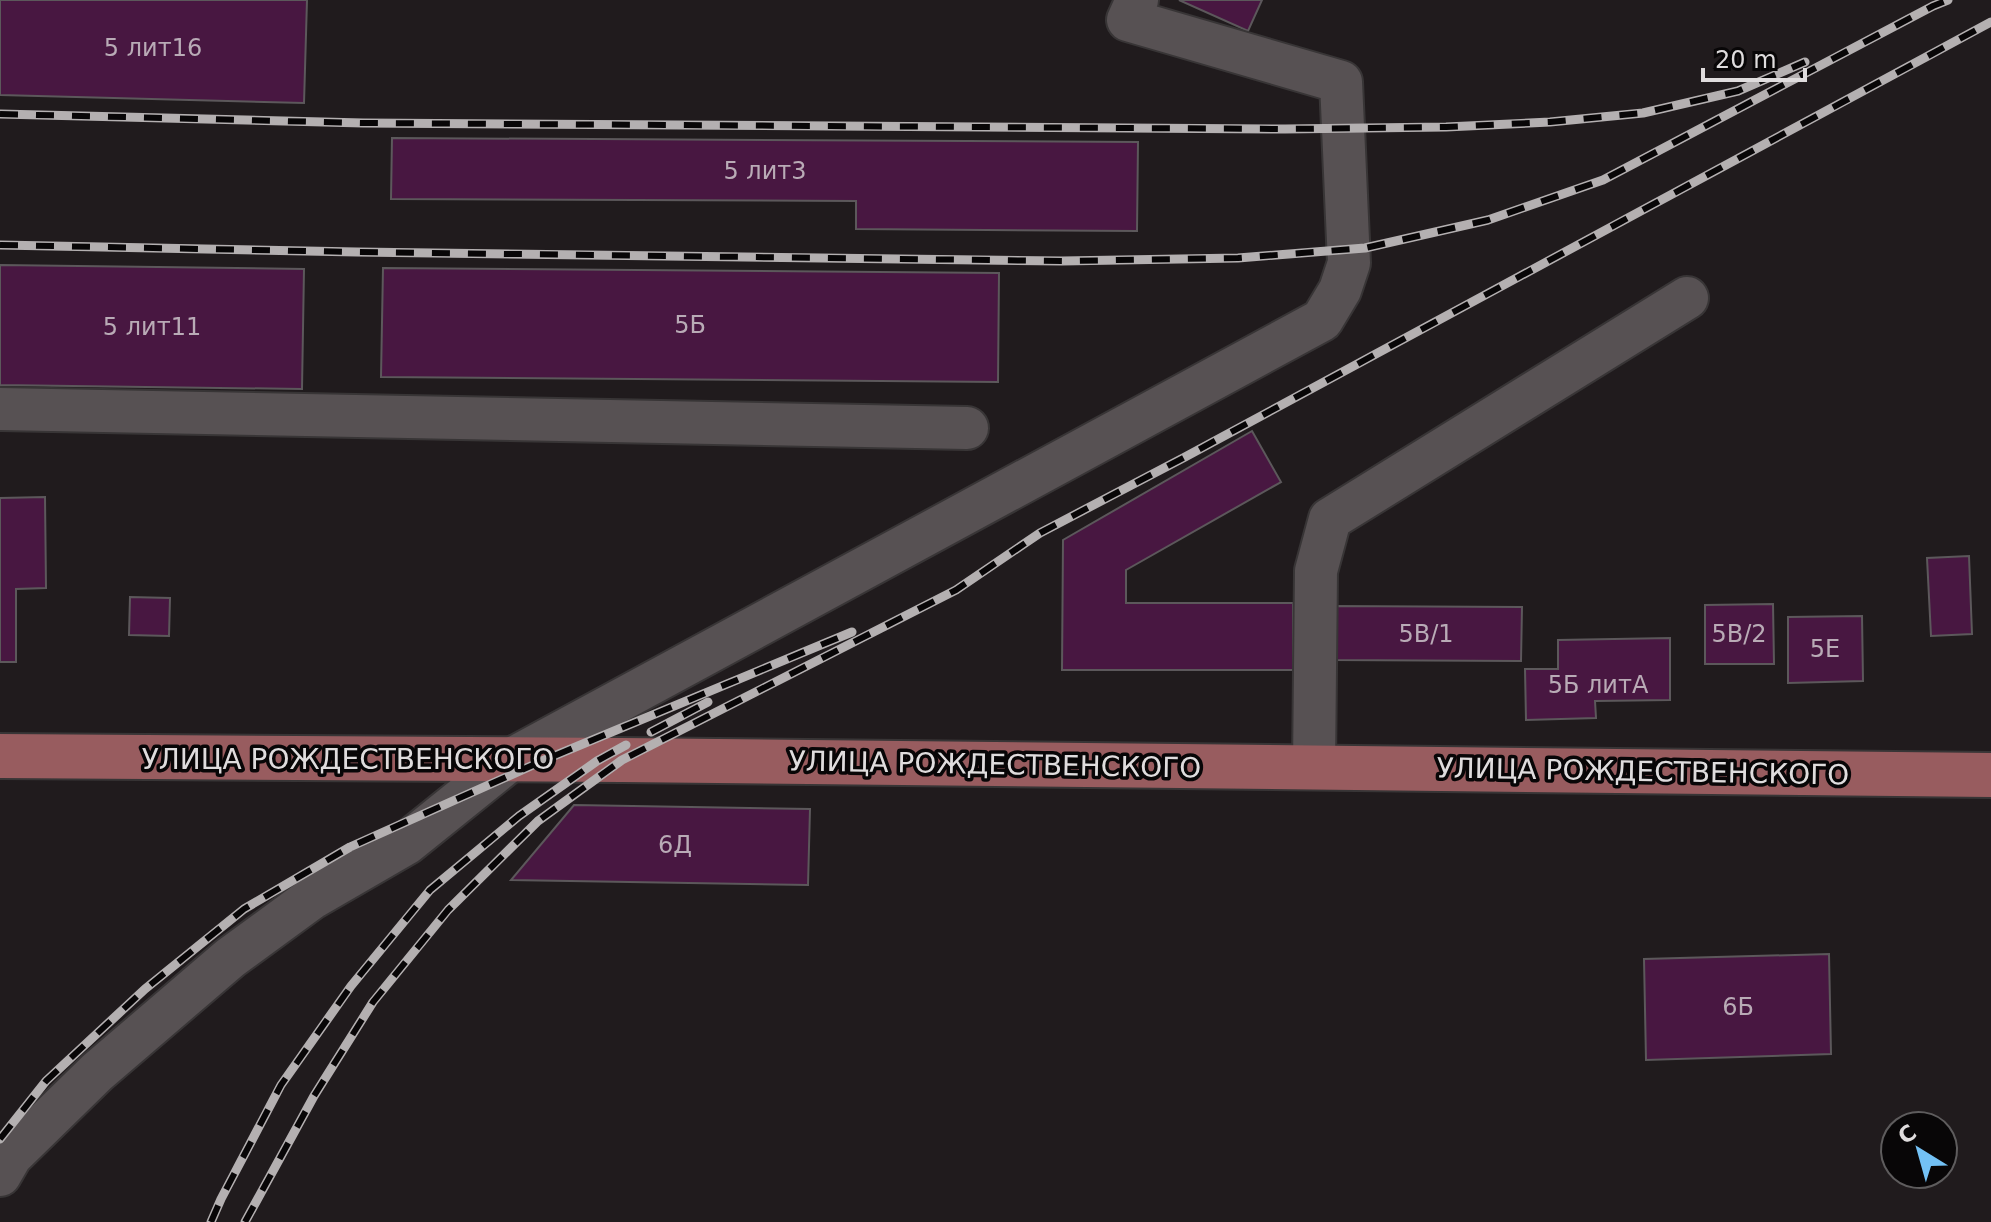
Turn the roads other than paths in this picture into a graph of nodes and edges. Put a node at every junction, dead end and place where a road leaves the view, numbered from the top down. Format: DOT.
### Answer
graph roads {
  1 [pos="1137,0"];
  2 [pos="1687,298"];
  3 [pos="0,409"];
  4 [pos="967,428"];
  5 [pos="0,756"];
  6 [pos="510,760"];
  7 [pos="1314,768"];
  8 [pos="1991,775"];
  9 [pos="0,1175"];
  1 -- 6 [label="lane"];
  2 -- 7 [label="lane"];
  3 -- 4 [label="lane"];
  5 -- 6 [label="main road, УЛИЦА РОЖДЕСТВЕНСКОГО"];
  6 -- 7 [label="main road, УЛИЦА РОЖДЕСТВЕНСКОГО"];
  6 -- 9 [label="lane"];
  7 -- 8 [label="main road, УЛИЦА РОЖДЕСТВЕНСКОГО"];
}
